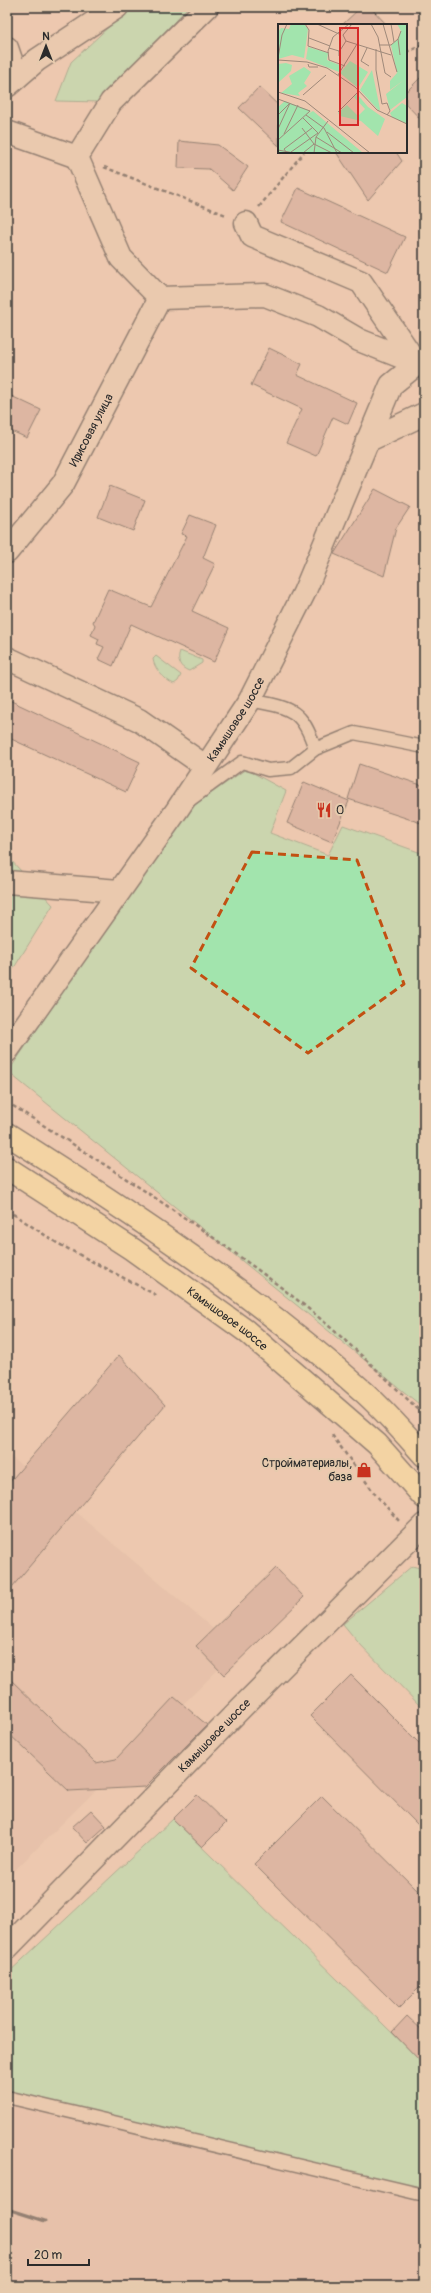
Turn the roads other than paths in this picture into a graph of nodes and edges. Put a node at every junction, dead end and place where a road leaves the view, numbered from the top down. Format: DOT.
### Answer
graph roads {
  1 [pos="117,7"];
  2 [pos="207,7"];
  3 [pos="7,48"];
  4 [pos="12,82"];
  5 [pos="7,132"];
  6 [pos="77,157"];
  7 [pos="246,223"];
  8 [pos="160,298"];
  9 [pos="420,365"];
  10 [pos="424,414"];
  11 [pos="368,441"];
  12 [pos="7,552"];
  13 [pos="7,658"];
  14 [pos="250,700"];
  15 [pos="424,747"];
  16 [pos="315,749"];
  17 [pos="205,766"];
  18 [pos="177,810"];
  19 [pos="7,882"];
  20 [pos="119,891"];
  21 [pos="7,1051"];
  22 [pos="7,1134"];
  23 [pos="7,1168"];
  24 [pos="424,1455"];
  25 [pos="424,1497"];
  26 [pos="418,1531"];
  27 [pos="7,1948"];
  28 [pos="7,2096"];
  29 [pos="424,2195"];
  1 -- 4 [label="street"];
  2 -- 6 [label="street"];
  3 -- 4 [label="street"];
  5 -- 6 [label="street"];
  6 -- 8 [label="street"];
  7 -- 9 [label="street"];
  8 -- 9 [label="street"];
  8 -- 12 [label="street, Ирисовая улица"];
  9 -- 11 [label="street, Камышовое шоссе"];
  10 -- 11 [label="street"];
  11 -- 14 [label="street, Камышовое шоссе"];
  13 -- 17 [label="street"];
  14 -- 16 [label="lane"];
  14 -- 17 [label="street, Камышовое шоссе"];
  15 -- 16 [label="lane"];
  16 -- 18 [label="lane"];
  17 -- 18 [label="street, Камышовое шоссе"];
  18 -- 20 [label="street, Камышовое шоссе"];
  19 -- 20 [label="street"];
  20 -- 21 [label="street, Камышовое шоссе"];
  22 -- 24 [label="main road"];
  23 -- 25 [label="main road, Камышовое шоссе"];
  26 -- 27 [label="street, Камышовое шоссе"];
  28 -- 29 [label="lane"];
}
